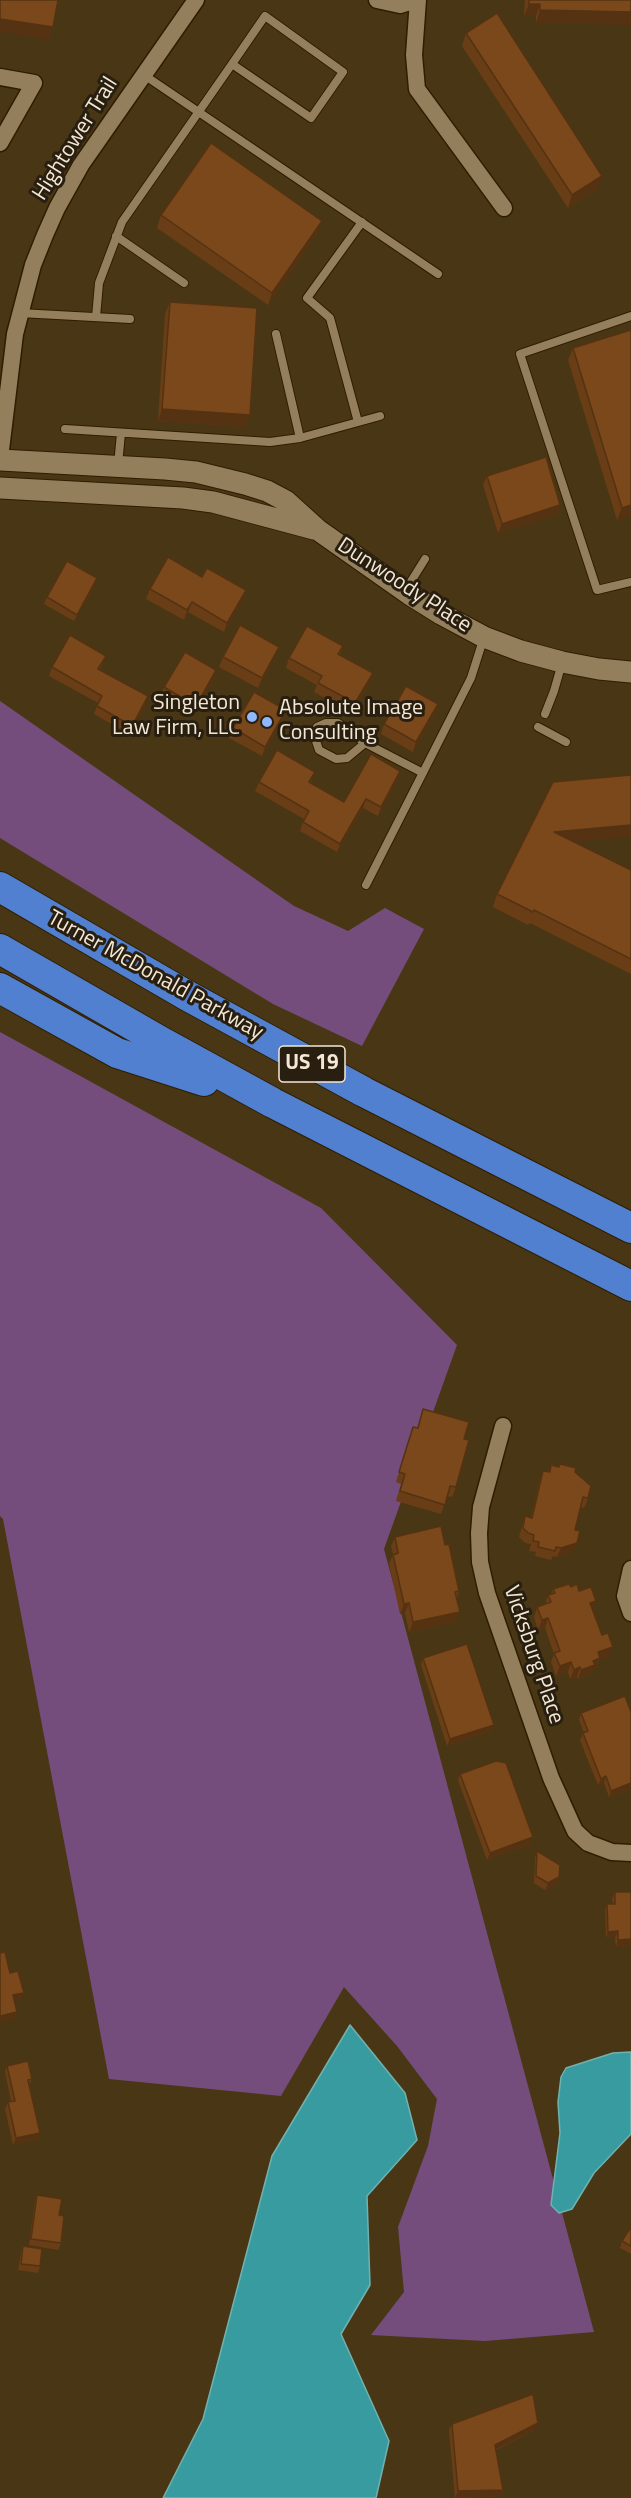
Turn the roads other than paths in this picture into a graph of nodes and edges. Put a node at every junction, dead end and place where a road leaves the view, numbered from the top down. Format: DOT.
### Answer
graph roads {
  1 [pos="196,0"];
  2 [pos="382,0"];
  3 [pos="417,0"];
  4 [pos="232,64"];
  5 [pos="144,75"];
  6 [pos="0,78"];
  7 [pos="200,110"];
  8 [pos="0,143"];
  9 [pos="504,208"];
  10 [pos="362,222"];
  11 [pos="116,237"];
  12 [pos="438,274"];
  13 [pos="184,283"];
  14 [pos="20,313"];
  15 [pos="631,316"];
  16 [pos="96,317"];
  17 [pos="130,319"];
  18 [pos="276,334"];
  19 [pos="380,416"];
  20 [pos="358,422"];
  21 [pos="65,429"];
  22 [pos="121,433"];
  23 [pos="300,438"];
  24 [pos="0,459"];
  25 [pos="118,467"];
  26 [pos="0,488"];
  27 [pos="318,530"];
  28 [pos="425,559"];
  29 [pos="631,582"];
  30 [pos="405,591"];
  31 [pos="484,637"];
  32 [pos="562,662"];
  33 [pos="631,672"];
  34 [pos="545,714"];
  35 [pos="538,727"];
  36 [pos="566,742"];
  37 [pos="365,743"];
  38 [pos="423,773"];
  39 [pos="366,885"];
  40 [pos="0,887"];
  41 [pos="0,949"];
  42 [pos="0,988"];
  43 [pos="273,1103"];
  44 [pos="631,1228"];
  45 [pos="631,1286"];
  46 [pos="502,1426"];
  47 [pos="631,1569"];
  48 [pos="631,1612"];
  49 [pos="631,1853"];
  1 -- 5 [label="street, Hightower Trail"];
  2 -- 3 [label="street"];
  3 -- 9 [label="street"];
  4 -- 4 [label="lane"];
  4 -- 7 [label="lane"];
  5 -- 7 [label="lane"];
  5 -- 14 [label="street, Hightower Trail"];
  6 -- 8 [label="street"];
  7 -- 10 [label="lane"];
  7 -- 11 [label="lane"];
  10 -- 12 [label="lane"];
  10 -- 20 [label="lane"];
  11 -- 13 [label="lane"];
  11 -- 16 [label="lane"];
  14 -- 16 [label="lane"];
  14 -- 24 [label="street, Hightower Trail"];
  15 -- 29 [label="lane"];
  16 -- 17 [label="lane"];
  18 -- 23 [label="lane"];
  19 -- 20 [label="lane"];
  20 -- 23 [label="lane"];
  21 -- 22 [label="lane"];
  22 -- 23 [label="lane"];
  22 -- 25 [label="lane"];
  24 -- 25 [label="street, Dunwoody Place"];
  25 -- 27 [label="street, Dunwoody Place"];
  26 -- 27 [label="street, Dunwoody Place"];
  27 -- 30 [label="street, Dunwoody Place"];
  28 -- 30 [label="lane"];
  30 -- 31 [label="street, Dunwoody Place"];
  31 -- 32 [label="street, Dunwoody Place"];
  31 -- 38 [label="lane"];
  32 -- 33 [label="street, Dunwoody Place"];
  32 -- 34 [label="lane"];
  35 -- 36 [label="lane"];
  37 -- 37 [label="lane"];
  37 -- 38 [label="lane"];
  38 -- 39 [label="lane"];
  40 -- 44 [label="highway, Turner McDonald Parkway / US 19"];
  41 -- 43 [label="highway, US 19"];
  42 -- 43 [label="highway"];
  43 -- 45 [label="highway, US 19"];
  46 -- 49 [label="street, Vicksburg Place"];
  47 -- 48 [label="street"];
}
